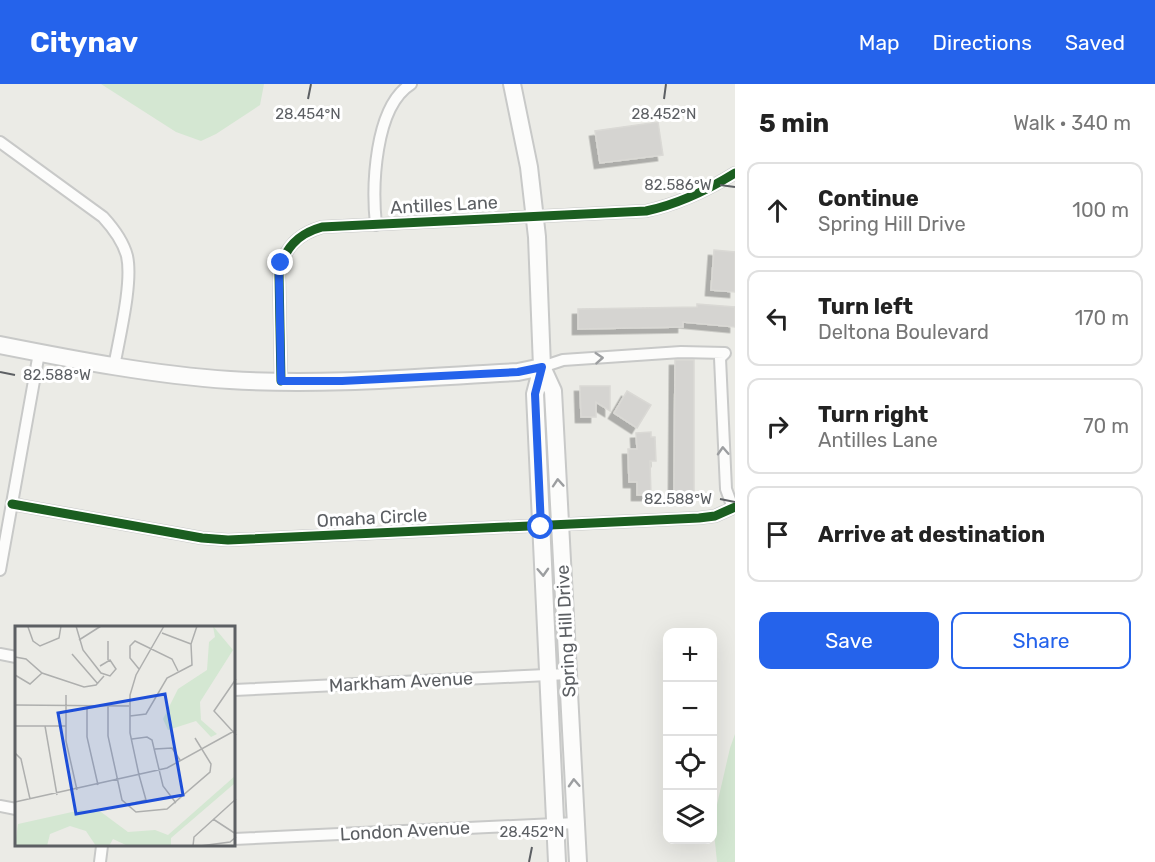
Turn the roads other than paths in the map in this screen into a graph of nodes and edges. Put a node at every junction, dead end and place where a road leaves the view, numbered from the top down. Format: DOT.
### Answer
graph roads {
  1 [pos="411,84"];
  2 [pos="512,84"];
  3 [pos="0,142"];
  4 [pos="735,173"];
  5 [pos="535,217"];
  6 [pos="376,225"];
  7 [pos="0,345"];
  8 [pos="39,353"];
  9 [pos="114,366"];
  10 [pos="542,367"];
  11 [pos="281,381"];
  12 [pos="12,504"];
  13 [pos="734,507"];
  14 [pos="560,525"];
  15 [pos="541,527"];
  16 [pos="0,570"];
  17 [pos="0,654"];
  18 [pos="15,657"];
  19 [pos="568,674"];
  20 [pos="548,675"];
  21 [pos="236,690"];
  22 [pos="0,806"];
  23 [pos="15,809"];
  24 [pos="576,823"];
  25 [pos="555,824"];
  26 [pos="236,839"];
  27 [pos="102,847"];
  28 [pos="100,862"];
  29 [pos="557,862"];
  30 [pos="578,862"];
  1 -- 6 [label="street"];
  2 -- 5 [label="main road, Spring Hill Drive"];
  3 -- 9 [label="street"];
  4 -- 5 [label="street, Antilles Lane"];
  5 -- 6 [label="street, Antilles Lane"];
  5 -- 10 [label="main road, Spring Hill Drive"];
  6 -- 11 [label="street, Antilles Lane"];
  7 -- 8 [label="main road"];
  8 -- 9 [label="main road"];
  8 -- 12 [label="street"];
  9 -- 11 [label="main road"];
  10 -- 11 [label="main road"];
  10 -- 13 [label="street"];
  14 -- 10 [label="main road, Spring Hill Drive, one-way"];
  10 -- 15 [label="main road, Spring Hill Drive"];
  12 -- 15 [label="street, Omaha Circle"];
  12 -- 16 [label="street"];
  13 -- 14 [label="street, Omaha Circle"];
  14 -- 15 [label="street, Omaha Circle"];
  14 -- 19 [label="main road, Spring Hill Drive"];
  15 -- 20 [label="main road, Spring Hill Drive, one-way"];
  17 -- 18 [label="street"];
  19 -- 20 [label="street, Markham Avenue"];
  24 -- 19 [label="main road, Spring Hill Drive, one-way"];
  20 -- 21 [label="street, Markham Avenue"];
  20 -- 25 [label="main road, Spring Hill Drive"];
  22 -- 23 [label="street"];
  24 -- 25 [label="street, London Avenue"];
  24 -- 30 [label="main road, Spring Hill Drive"];
  25 -- 26 [label="street, London Avenue"];
  25 -- 29 [label="main road, Spring Hill Drive"];
  27 -- 28 [label="street"];
}
